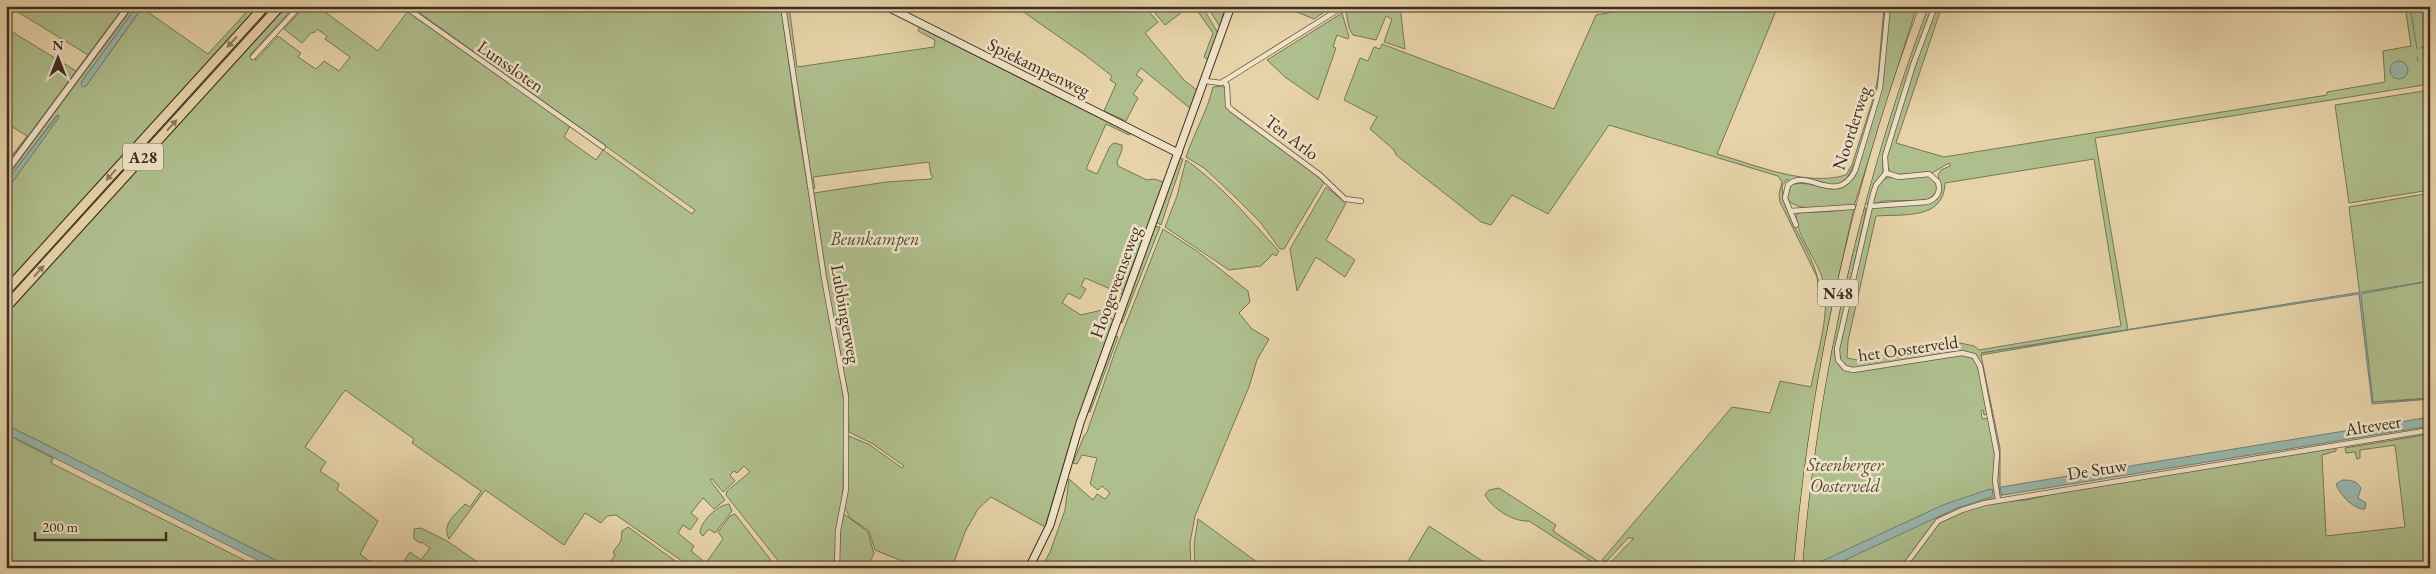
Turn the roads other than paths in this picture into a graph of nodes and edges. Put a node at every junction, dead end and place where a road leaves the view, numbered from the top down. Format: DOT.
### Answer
graph roads {
  1 [pos="128,6"];
  2 [pos="265,6"];
  3 [pos="280,6"];
  4 [pos="300,6"];
  5 [pos="404,6"];
  6 [pos="783,6"];
  7 [pos="886,6"];
  8 [pos="1231,6"];
  9 [pos="1344,6"];
  10 [pos="1888,6"];
  11 [pos="1919,6"];
  12 [pos="1924,6"];
  13 [pos="1935,6"];
  14 [pos="1914,28"];
  15 [pos="253,57"];
  16 [pos="1205,81"];
  17 [pos="1224,81"];
  18 [pos="603,147"];
  19 [pos="1178,153"];
  20 [pos="6,172"];
  21 [pos="1886,173"];
  22 [pos="1361,201"];
  23 [pos="1872,206"];
  24 [pos="1853,207"];
  25 [pos="1790,210"];
  26 [pos="1796,225"];
  27 [pos="6,291"];
  28 [pos="6,307"];
  29 [pos="2430,430"];
  30 [pos="2321,448"];
  31 [pos="1998,500"];
  32 [pos="1798,567"];
  33 [pos="837,568"];
  34 [pos="1029,568"];
  35 [pos="1903,568"];
  1 -- 20 [label="street"];
  2 -- 27 [label="highway, A28, one-way"];
  28 -- 3 [label="highway, A28, one-way"];
  4 -- 15 [label="street"];
  5 -- 18 [label="street, Lunssloten"];
  6 -- 33 [label="street, Lubbingerweg"];
  7 -- 19 [label="main road, Spiekampenweg"];
  8 -- 16 [label="main road, Hoogeveenseweg"];
  9 -- 17 [label="street"];
  10 -- 25 [label="street, Noorderweg"];
  11 -- 14 [label="highway, N48"];
  12 -- 14 [label="highway, N48"];
  13 -- 21 [label="street, het Oosterveld"];
  14 -- 32 [label="highway, N48"];
  16 -- 17 [label="street"];
  16 -- 19 [label="main road, Hoogeveenseweg"];
  17 -- 22 [label="street, Ten Arlo"];
  19 -- 34 [label="main road, Hoogeveenseweg"];
  21 -- 23 [label="street"];
  21 -- 31 [label="street, het Oosterveld"];
  24 -- 25 [label="street"];
  25 -- 26 [label="street, Noorderweg"];
  29 -- 30 [label="street, Alteveer"];
  30 -- 31 [label="street, De Stuw"];
  31 -- 35 [label="street, De Stuw"];
}
